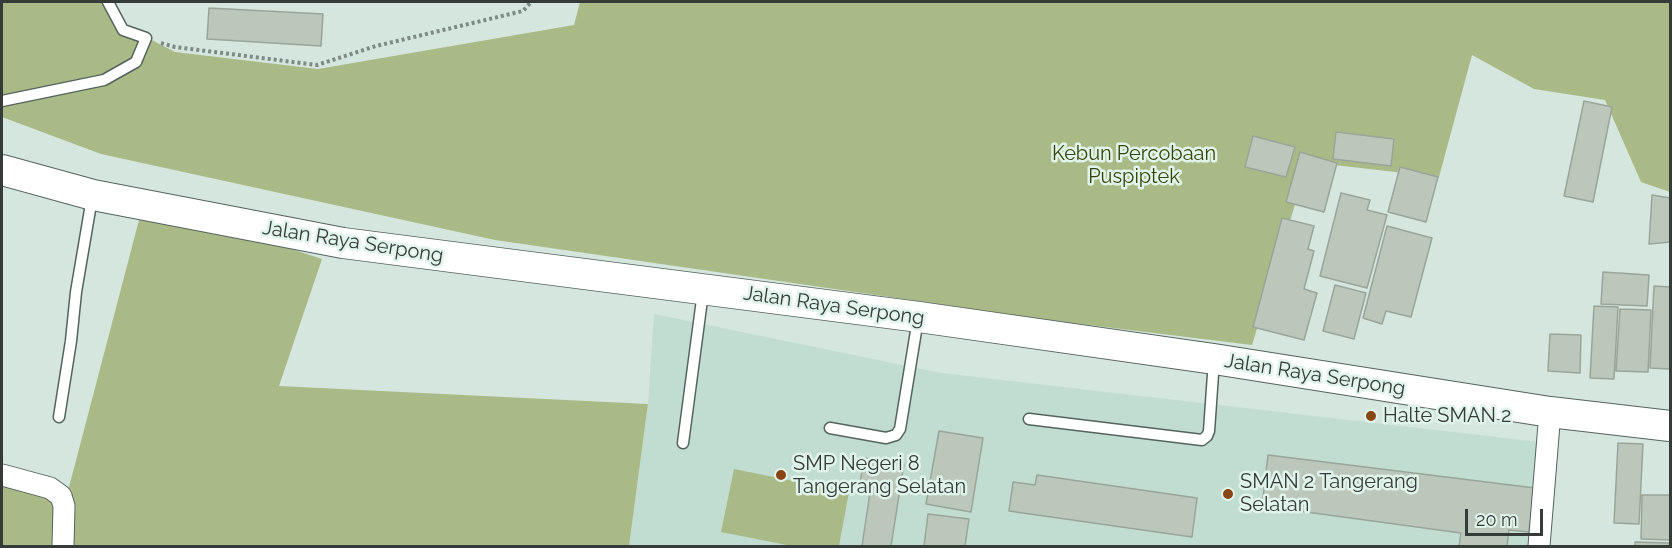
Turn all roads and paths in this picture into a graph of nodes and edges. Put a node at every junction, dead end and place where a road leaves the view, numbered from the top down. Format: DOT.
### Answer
graph roads {
  1 [pos="108,2"];
  2 [pos="531,2"];
  3 [pos="146,38"];
  4 [pos="2,101"];
  5 [pos="2,170"];
  6 [pos="93,195"];
  7 [pos="703,289"];
  8 [pos="919,317"];
  9 [pos="1214,359"];
  10 [pos="1550,412"];
  11 [pos="59,417"];
  12 [pos="1029,419"];
  13 [pos="1671,426"];
  14 [pos="830,428"];
  15 [pos="683,443"];
  16 [pos="2,475"];
  17 [pos="63,546"];
  18 [pos="1539,546"];
  1 -- 3 [label="lane"];
  2 -- 3 [label="path"];
  3 -- 4 [label="lane"];
  5 -- 6 [label="main road, Jalan Raya Serpong"];
  6 -- 7 [label="main road, Jalan Raya Serpong"];
  6 -- 11 [label="lane"];
  7 -- 8 [label="main road, Jalan Raya Serpong"];
  7 -- 15 [label="lane"];
  8 -- 9 [label="main road, Jalan Raya Serpong"];
  8 -- 14 [label="lane"];
  9 -- 10 [label="main road, Jalan Raya Serpong"];
  9 -- 12 [label="lane"];
  10 -- 13 [label="main road, Jalan Raya Serpong"];
  10 -- 18 [label="street"];
  16 -- 17 [label="street"];
}
